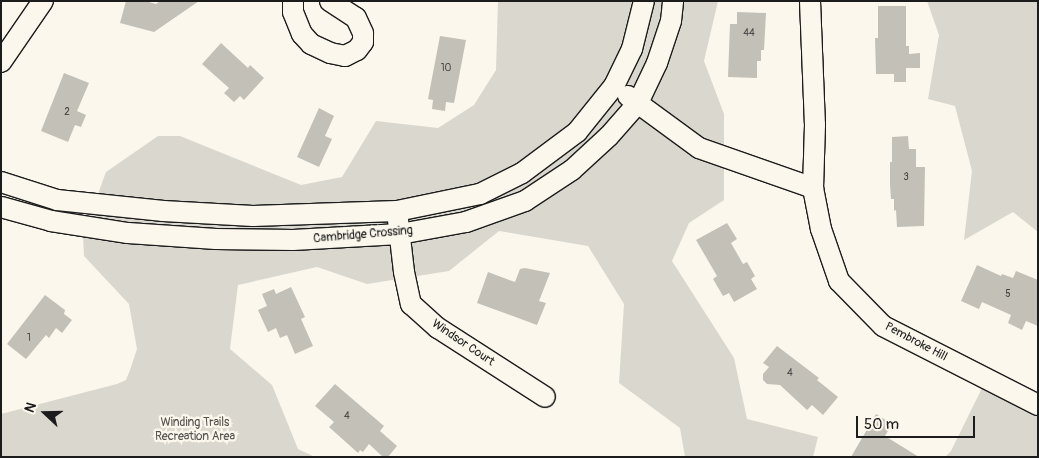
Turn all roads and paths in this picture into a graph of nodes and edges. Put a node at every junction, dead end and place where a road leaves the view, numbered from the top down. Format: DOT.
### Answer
graph roads {
  1 [pos="43,1"];
  2 [pos="293,1"];
  3 [pos="330,1"];
  4 [pos="644,1"];
  5 [pos="673,1"];
  6 [pos="810,1"];
  7 [pos="1,62"];
  8 [pos="614,86"];
  9 [pos="638,103"];
  10 [pos="1,182"];
  11 [pos="813,188"];
  12 [pos="1,207"];
  13 [pos="397,211"];
  14 [pos="400,234"];
  15 [pos="545,397"];
  16 [pos="1038,405"];
  1 -- 7 [label="street"];
  2 -- 3 [label="street"];
  4 -- 8 [label="street, Cambridge Crossing"];
  5 -- 9 [label="street, Cambridge Crossing"];
  6 -- 11 [label="street, Pembroke Hill"];
  8 -- 9 [label="street"];
  8 -- 13 [label="street, Cambridge Crossing"];
  9 -- 11 [label="street"];
  9 -- 14 [label="street, Cambridge Crossing"];
  10 -- 13 [label="street, Cambridge Crossing"];
  11 -- 16 [label="street, Pembroke Hill"];
  12 -- 14 [label="street, Cambridge Crossing"];
  13 -- 14 [label="street, Windsor Court"];
  14 -- 15 [label="street, Windsor Court"];
}
